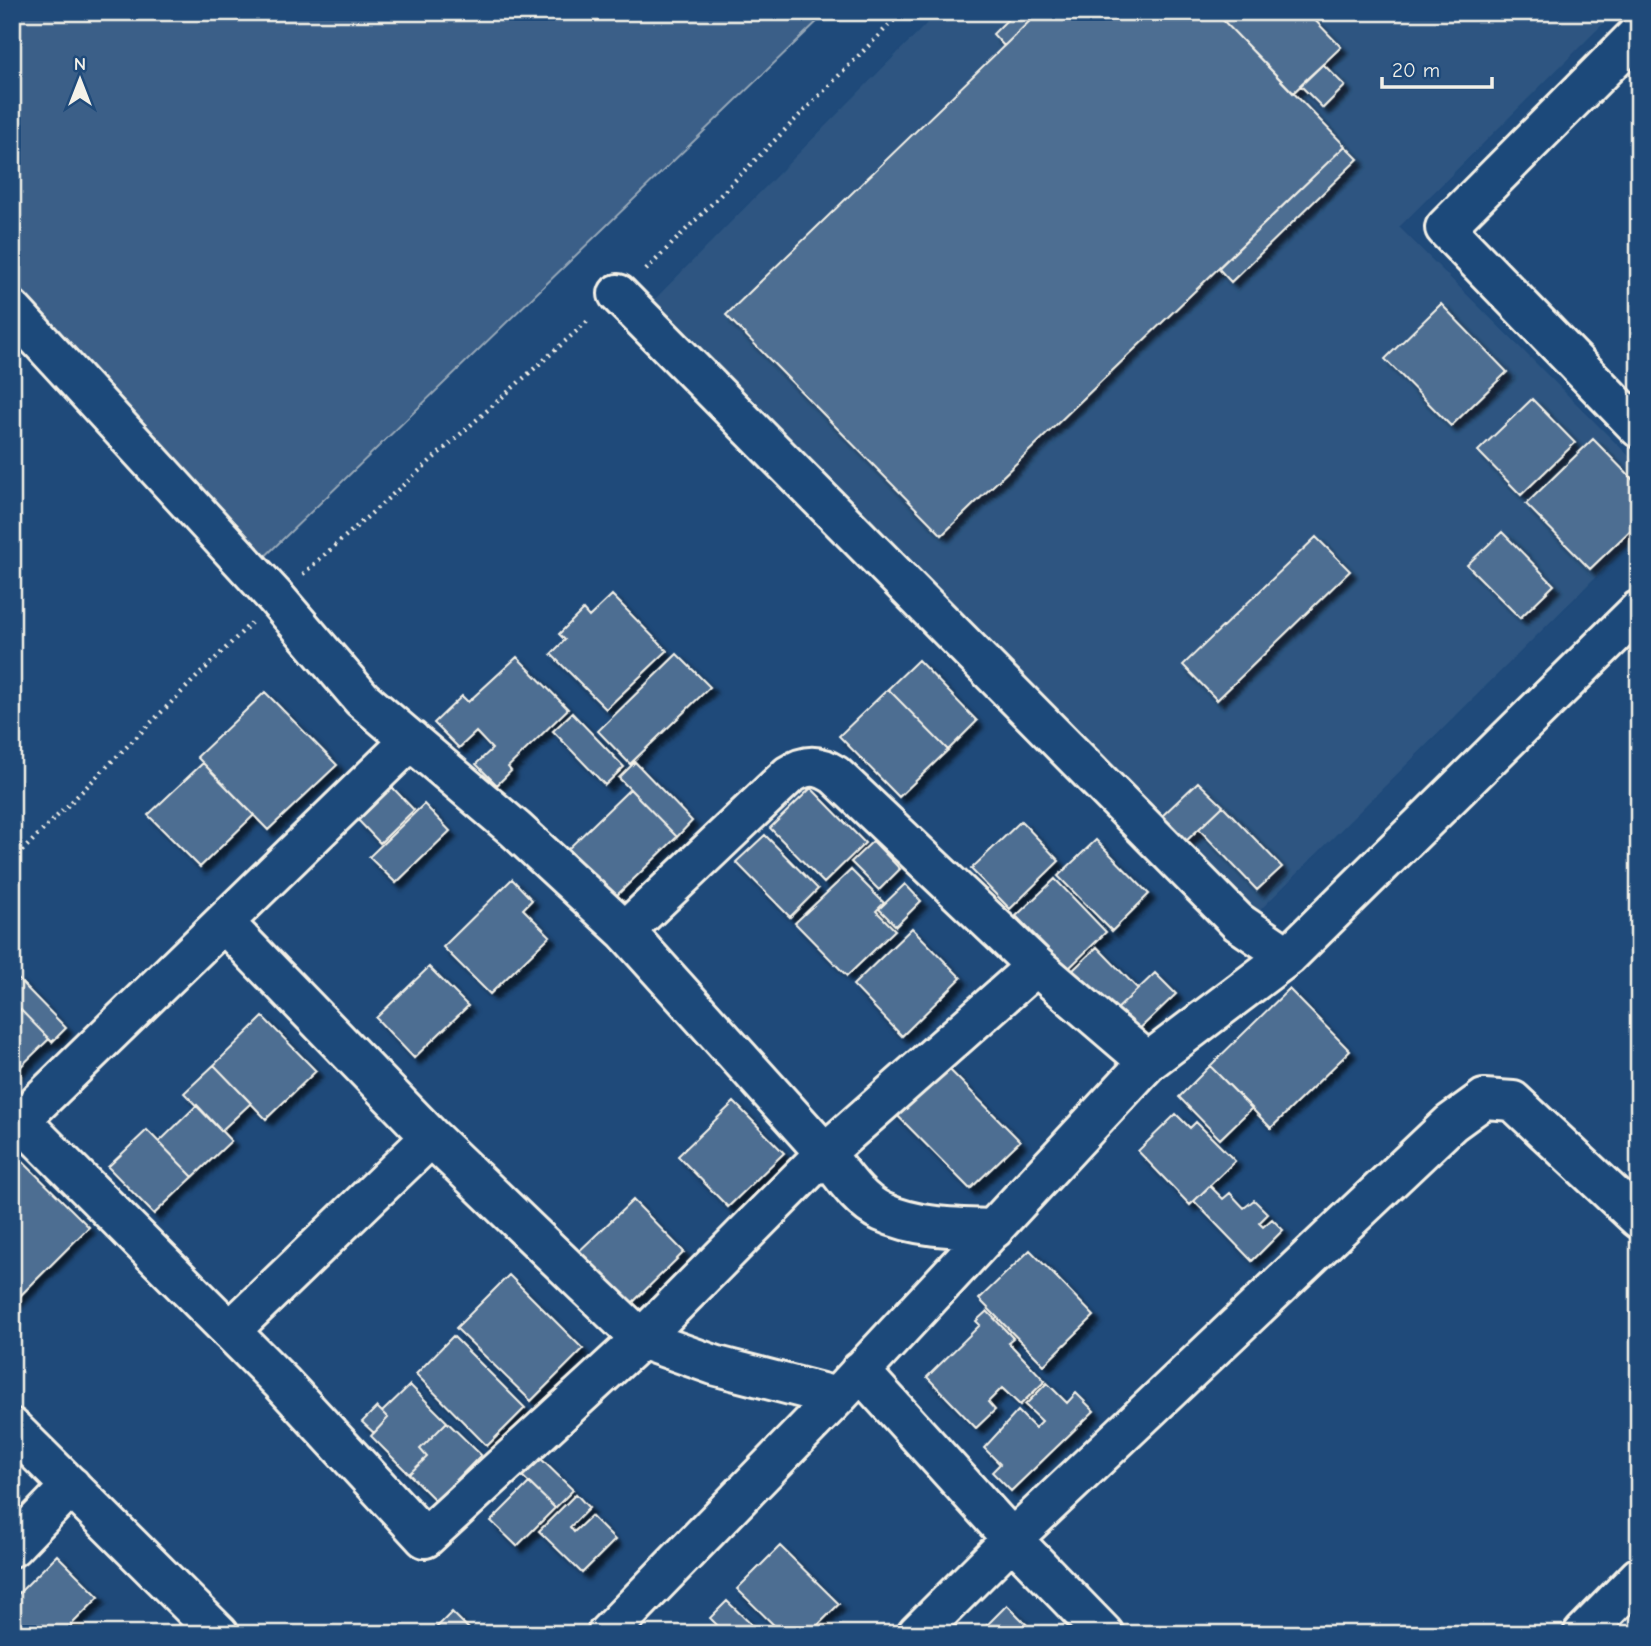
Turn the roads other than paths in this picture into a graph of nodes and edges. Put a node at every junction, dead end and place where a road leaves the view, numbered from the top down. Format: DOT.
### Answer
graph roads {
  1 [pos="1639,33"];
  2 [pos="618,294"];
  3 [pos="12,310"];
  4 [pos="1639,428"];
  5 [pos="1639,610"];
  6 [pos="411,740"];
  7 [pos="225,924"];
  8 [pos="625,931"];
  9 [pos="1288,956"];
  10 [pos="1036,965"];
  11 [pos="1148,1062"];
  12 [pos="16,1124"];
  13 [pos="431,1137"];
  14 [pos="825,1153"];
  15 [pos="1639,1219"];
  16 [pos="994,1229"];
  17 [pos="230,1331"];
  18 [pos="641,1339"];
  19 [pos="849,1384"];
  20 [pos="12,1427"];
  21 [pos="71,1486"];
  22 [pos="1012,1539"];
  23 [pos="12,1547"];
  24 [pos="1639,1577"];
  25 [pos="219,1634"];
  26 [pos="607,1634"];
  27 [pos="917,1634"];
  28 [pos="1104,1634"];
  29 [pos="1583,1634"];
  1 -- 4 [label="street"];
  2 -- 9 [label="street"];
  3 -- 6 [label="street"];
  5 -- 9 [label="street"];
  6 -- 7 [label="street"];
  6 -- 8 [label="street"];
  7 -- 12 [label="street"];
  7 -- 13 [label="street"];
  8 -- 10 [label="street"];
  8 -- 14 [label="street"];
  9 -- 11 [label="street"];
  10 -- 11 [label="street"];
  10 -- 14 [label="street"];
  11 -- 16 [label="street"];
  12 -- 17 [label="street"];
  13 -- 17 [label="street"];
  13 -- 18 [label="street"];
  14 -- 16 [label="street"];
  14 -- 18 [label="street"];
  15 -- 22 [label="street"];
  16 -- 19 [label="street"];
  17 -- 18 [label="street"];
  18 -- 19 [label="street"];
  19 -- 22 [label="street"];
  19 -- 26 [label="street"];
  20 -- 21 [label="street"];
  21 -- 23 [label="street"];
  21 -- 25 [label="street"];
  22 -- 27 [label="street"];
  22 -- 28 [label="street"];
  24 -- 29 [label="street"];
}
